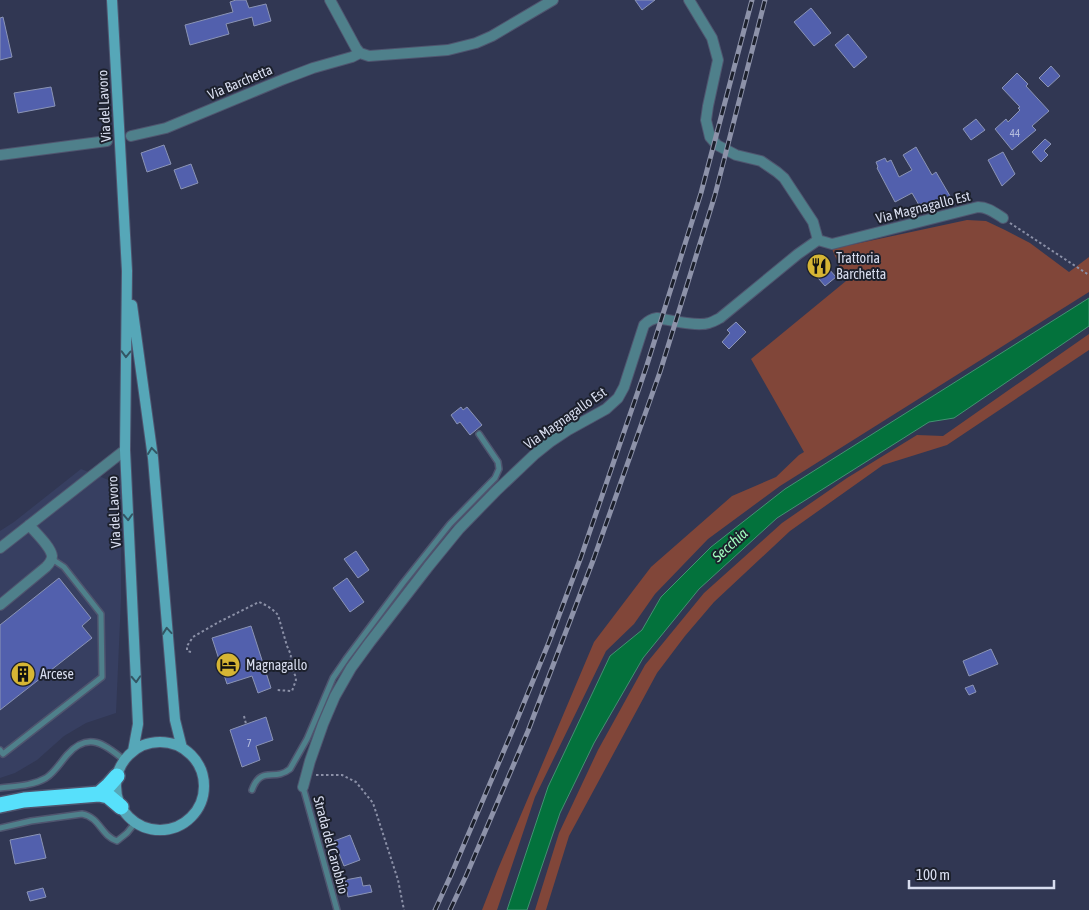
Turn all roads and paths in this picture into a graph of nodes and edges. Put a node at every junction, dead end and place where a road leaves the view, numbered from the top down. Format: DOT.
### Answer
graph roads {
  1 [pos="112,0"];
  2 [pos="330,0"];
  3 [pos="553,0"];
  4 [pos="690,0"];
  5 [pos="360,53"];
  6 [pos="131,136"];
  7 [pos="108,141"];
  8 [pos="0,155"];
  9 [pos="1003,218"];
  10 [pos="818,240"];
  11 [pos="127,271"];
  12 [pos="1089,275"];
  13 [pos="479,434"];
  14 [pos="125,450"];
  15 [pos="29,525"];
  16 [pos="0,548"];
  17 [pos="52,559"];
  18 [pos="0,605"];
  19 [pos="191,652"];
  20 [pos="276,690"];
  21 [pos="244,716"];
  22 [pos="246,724"];
  23 [pos="182,748"];
  24 [pos="0,750"];
  25 [pos="133,751"];
  26 [pos="124,760"];
  27 [pos="117,776"];
  28 [pos="306,776"];
  29 [pos="303,787"];
  30 [pos="0,788"];
  31 [pos="252,790"];
  32 [pos="99,794"];
  33 [pos="0,805"];
  34 [pos="121,807"];
  35 [pos="134,823"];
  36 [pos="0,828"];
  37 [pos="337,910"];
  38 [pos="404,910"];
  1 -- 11 [label="main road, Via del Lavoro"];
  2 -- 5 [label="street"];
  3 -- 5 [label="street, Via Barchetta"];
  4 -- 10 [label="street"];
  5 -- 6 [label="street, Via Barchetta"];
  7 -- 8 [label="street"];
  9 -- 10 [label="street, Via Magnagallo Est"];
  9 -- 12 [label="path"];
  10 -- 28 [label="street, Via Magnagallo Est"];
  11 -- 14 [label="main road, Via del Lavoro, one-way"];
  23 -- 11 [label="main road, Via del Lavoro, one-way"];
  13 -- 31 [label="lane"];
  14 -- 15 [label="street"];
  14 -- 25 [label="main road, Via del Lavoro, one-way"];
  15 -- 16 [label="street"];
  15 -- 17 [label="street"];
  17 -- 18 [label="street"];
  17 -- 24 [label="lane"];
  19 -- 20 [label="path"];
  21 -- 22 [label="path"];
  23 -- 25 [label="main road"];
  23 -- 35 [label="main road, Via del Lavoro"];
  25 -- 26 [label="main road"];
  26 -- 27 [label="main road"];
  26 -- 30 [label="lane"];
  27 -- 32 [label="highway"];
  27 -- 34 [label="main road"];
  28 -- 29 [label="street, Via Magnagallo Est"];
  28 -- 38 [label="path"];
  29 -- 37 [label="lane, Strada del Carobbio"];
  32 -- 33 [label="highway"];
  32 -- 34 [label="highway"];
  34 -- 35 [label="main road"];
  35 -- 36 [label="lane"];
}
